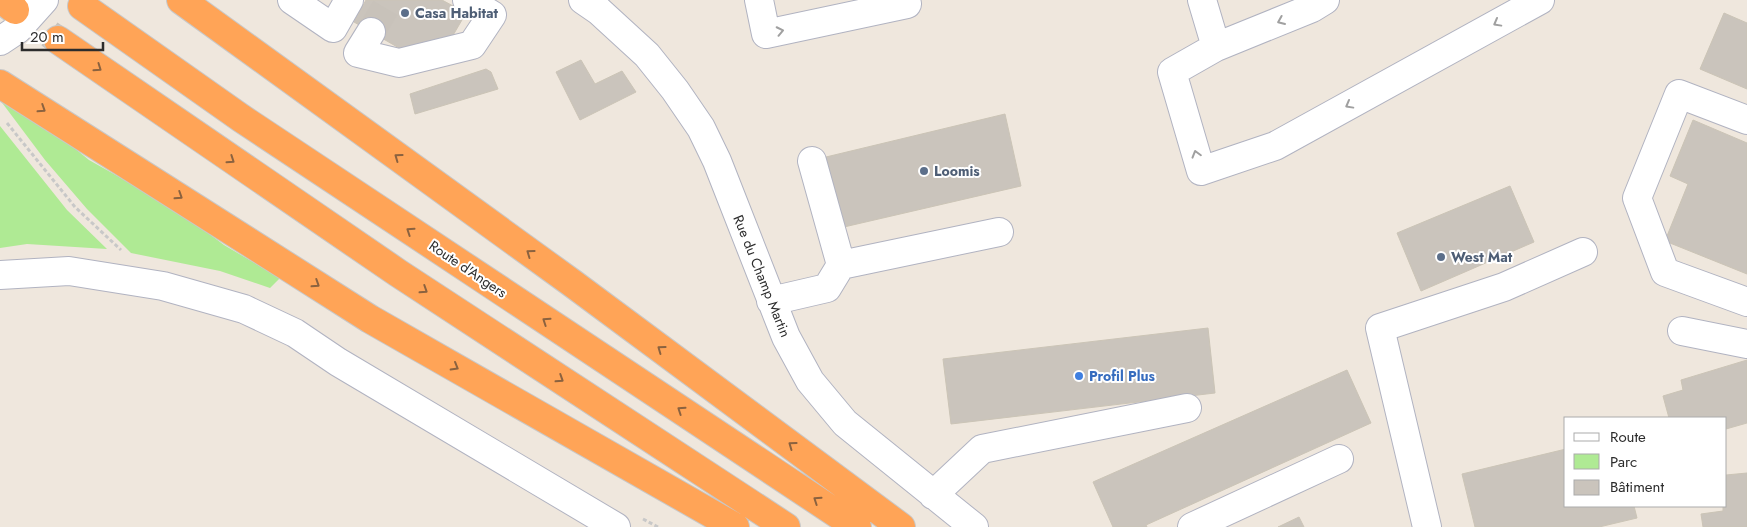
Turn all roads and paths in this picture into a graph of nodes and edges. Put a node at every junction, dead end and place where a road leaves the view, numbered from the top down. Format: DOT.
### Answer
graph roads {
  1 [pos="44,0"];
  2 [pos="181,0"];
  3 [pos="292,0"];
  4 [pos="350,0"];
  5 [pos="467,0"];
  6 [pos="583,0"];
  7 [pos="759,0"];
  8 [pos="906,0"];
  9 [pos="1202,0"];
  10 [pos="1325,0"];
  11 [pos="1540,0"];
  12 [pos="82,6"];
  13 [pos="371,32"];
  14 [pos="58,40"];
  15 [pos="0,41"];
  16 [pos="1216,47"];
  17 [pos="0,84"];
  18 [pos="1747,120"];
  19 [pos="812,160"];
  20 [pos="999,232"];
  21 [pos="1583,252"];
  22 [pos="841,265"];
  23 [pos="0,275"];
  24 [pos="771,300"];
  25 [pos="1747,302"];
  26 [pos="1682,331"];
  27 [pos="1747,344"];
  28 [pos="1187,408"];
  29 [pos="1339,460"];
  30 [pos="933,495"];
  31 [pos="616,527"];
  32 [pos="734,527"];
  33 [pos="786,527"];
  34 [pos="857,527"];
  35 [pos="901,527"];
  36 [pos="974,527"];
  37 [pos="1192,527"];
  38 [pos="1427,527"];
  1 -- 15 [label="street"];
  35 -- 2 [label="highway, one-way"];
  3 -- 4 [label="street"];
  5 -- 13 [label="street"];
  6 -- 24 [label="street, Rue du Champ Martin"];
  7 -- 8 [label="street, one-way"];
  9 -- 16 [label="street"];
  10 -- 16 [label="street, one-way"];
  11 -- 16 [label="street, one-way"];
  34 -- 12 [label="highway, Route d'Angers, one-way"];
  14 -- 33 [label="highway, one-way"];
  17 -- 32 [label="highway, one-way"];
  18 -- 25 [label="street"];
  19 -- 22 [label="street"];
  20 -- 22 [label="street"];
  21 -- 38 [label="street"];
  22 -- 24 [label="street"];
  23 -- 31 [label="street"];
  24 -- 30 [label="street, Rue du Champ Martin"];
  26 -- 27 [label="street"];
  28 -- 30 [label="street"];
  29 -- 37 [label="street"];
  30 -- 36 [label="street, Rue du Champ Martin"];
}
